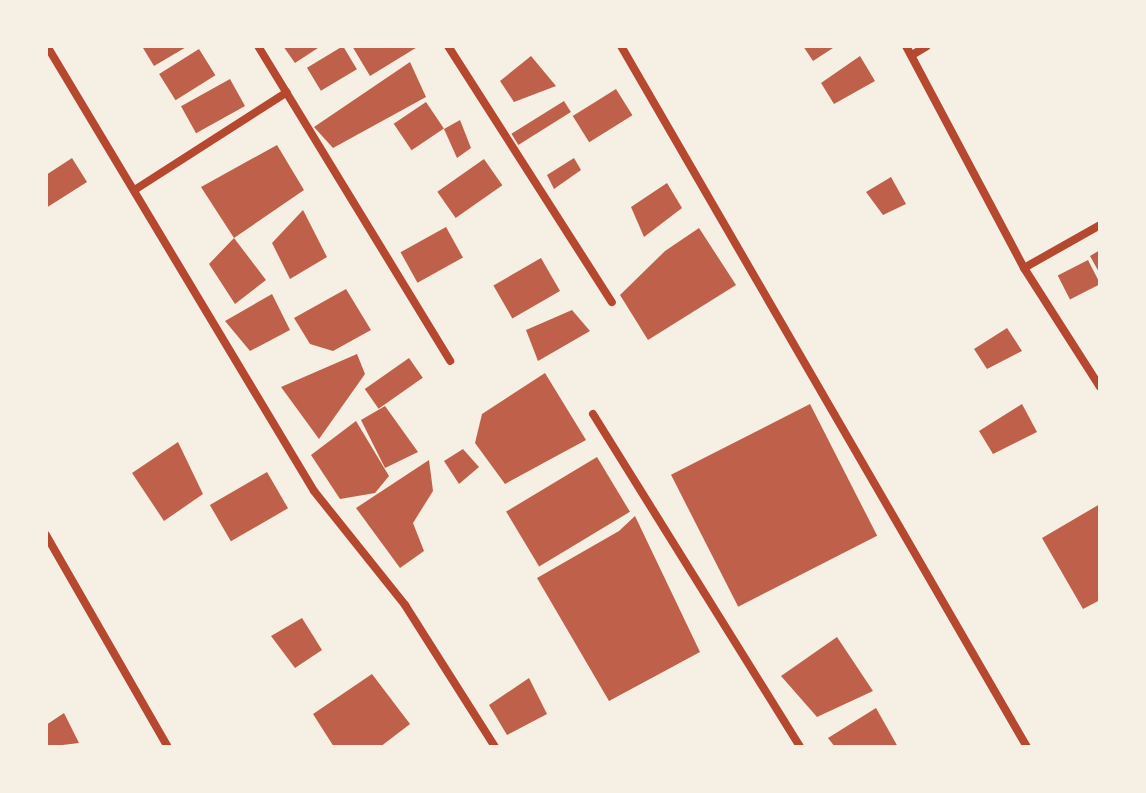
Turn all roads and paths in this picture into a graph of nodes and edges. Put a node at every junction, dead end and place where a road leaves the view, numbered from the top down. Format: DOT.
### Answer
graph roads {
  1 [pos="47,46"];
  2 [pos="258,46"];
  3 [pos="448,46"];
  4 [pos="621,46"];
  5 [pos="906,46"];
  6 [pos="927,46"];
  7 [pos="912,55"];
  8 [pos="287,92"];
  9 [pos="136,189"];
  10 [pos="1100,225"];
  11 [pos="1024,268"];
  12 [pos="612,302"];
  13 [pos="450,361"];
  14 [pos="1100,387"];
  15 [pos="593,414"];
  16 [pos="46,535"];
  17 [pos="168,747"];
  18 [pos="495,747"];
  19 [pos="800,747"];
  20 [pos="1027,747"];
  1 -- 9 [label="street"];
  2 -- 8 [label="street"];
  3 -- 12 [label="street"];
  4 -- 20 [label="street"];
  5 -- 7 [label="street"];
  6 -- 7 [label="street"];
  7 -- 11 [label="street"];
  8 -- 9 [label="street"];
  8 -- 13 [label="street"];
  9 -- 18 [label="street"];
  10 -- 11 [label="street"];
  11 -- 14 [label="street"];
  15 -- 19 [label="street"];
  16 -- 17 [label="street"];
}
